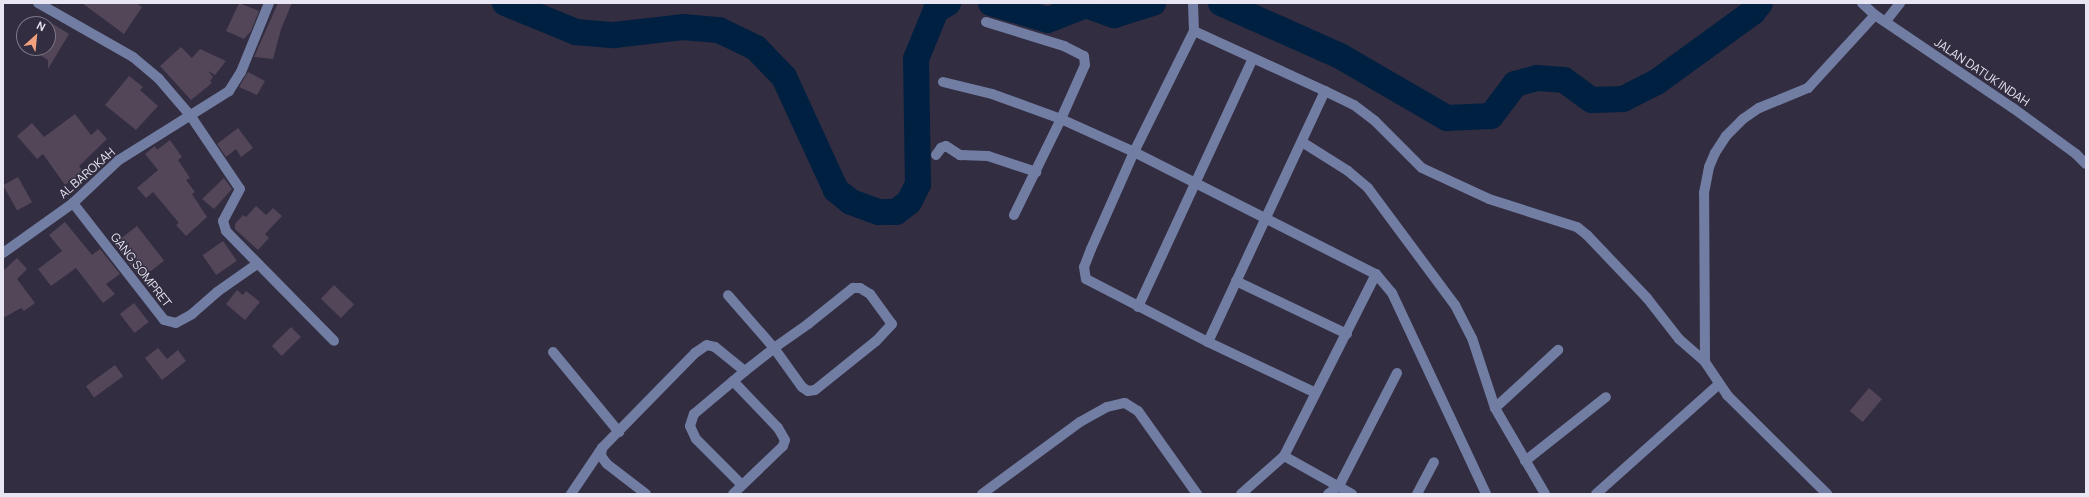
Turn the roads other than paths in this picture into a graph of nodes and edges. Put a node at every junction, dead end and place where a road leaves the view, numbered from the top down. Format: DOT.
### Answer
graph roads {
  1 [pos="38,3"];
  2 [pos="268,3"];
  3 [pos="1193,3"];
  4 [pos="1862,3"];
  5 [pos="1900,3"];
  6 [pos="1875,15"];
  7 [pos="1886,21"];
  8 [pos="986,22"];
  9 [pos="1194,31"];
  10 [pos="1253,58"];
  11 [pos="943,82"];
  12 [pos="1325,91"];
  13 [pos="190,115"];
  14 [pos="1062,119"];
  15 [pos="1302,142"];
  16 [pos="1134,152"];
  17 [pos="936,155"];
  18 [pos="2086,164"];
  19 [pos="1036,172"];
  20 [pos="1196,183"];
  21 [pos="73,203"];
  22 [pos="1014,215"];
  23 [pos="1266,220"];
  24 [pos="3,253"];
  25 [pos="257,264"];
  26 [pos="1376,274"];
  27 [pos="1236,281"];
  28 [pos="728,295"];
  29 [pos="1138,307"];
  30 [pos="1347,334"];
  31 [pos="334,341"];
  32 [pos="1208,342"];
  33 [pos="774,348"];
  34 [pos="1558,350"];
  35 [pos="553,352"];
  36 [pos="1705,362"];
  37 [pos="745,371"];
  38 [pos="1397,373"];
  39 [pos="733,381"];
  40 [pos="1718,384"];
  41 [pos="1316,393"];
  42 [pos="1606,397"];
  43 [pos="1495,408"];
  44 [pos="619,432"];
  45 [pos="602,448"];
  46 [pos="1284,456"];
  47 [pos="1525,461"];
  48 [pos="1434,462"];
  49 [pos="742,485"];
  50 [pos="1339,486"];
  51 [pos="1814,490"];
  52 [pos="570,494"];
  53 [pos="646,494"];
  54 [pos="733,494"];
  55 [pos="982,494"];
  56 [pos="1197,494"];
  57 [pos="1241,494"];
  58 [pos="1328,494"];
  59 [pos="1352,494"];
  60 [pos="1417,494"];
  61 [pos="1486,494"];
  62 [pos="1545,494"];
  63 [pos="1596,494"];
  64 [pos="1827,494"];
  1 -- 13 [label="street"];
  2 -- 13 [label="street, AL BAROKAH"];
  3 -- 9 [label="street"];
  4 -- 6 [label="street, JALAN DATUK INDAH"];
  5 -- 7 [label="street"];
  6 -- 7 [label="street, JALAN DATUK INDAH"];
  6 -- 36 [label="street"];
  7 -- 18 [label="street, JALAN DATUK INDAH"];
  8 -- 14 [label="street"];
  9 -- 10 [label="street"];
  9 -- 16 [label="street"];
  10 -- 12 [label="street"];
  10 -- 20 [label="street"];
  11 -- 14 [label="street"];
  12 -- 15 [label="street"];
  12 -- 36 [label="street"];
  13 -- 21 [label="street, AL BAROKAH"];
  13 -- 25 [label="street"];
  14 -- 16 [label="street"];
  14 -- 19 [label="street"];
  15 -- 23 [label="street"];
  15 -- 43 [label="street"];
  16 -- 20 [label="street"];
  16 -- 29 [label="street"];
  17 -- 19 [label="street"];
  19 -- 22 [label="street"];
  20 -- 23 [label="street"];
  20 -- 29 [label="street"];
  21 -- 24 [label="street, AL BAROKAH"];
  21 -- 25 [label="street, GANG SOMPRET"];
  23 -- 26 [label="street"];
  23 -- 27 [label="street"];
  25 -- 31 [label="street"];
  26 -- 30 [label="street"];
  26 -- 61 [label="street"];
  27 -- 30 [label="street"];
  27 -- 32 [label="street"];
  28 -- 33 [label="street"];
  29 -- 32 [label="street"];
  30 -- 41 [label="street"];
  32 -- 41 [label="street"];
  33 -- 33 [label="street"];
  33 -- 37 [label="street"];
  34 -- 43 [label="street"];
  35 -- 44 [label="street"];
  36 -- 40 [label="street"];
  37 -- 39 [label="street"];
  37 -- 44 [label="street"];
  38 -- 50 [label="street"];
  39 -- 49 [label="street"];
  39 -- 49 [label="street"];
  40 -- 51 [label="street"];
  40 -- 63 [label="street"];
  41 -- 46 [label="street"];
  42 -- 47 [label="street"];
  43 -- 47 [label="street"];
  44 -- 45 [label="street"];
  45 -- 52 [label="street"];
  45 -- 53 [label="street"];
  46 -- 50 [label="street"];
  46 -- 57 [label="street"];
  47 -- 62 [label="street"];
  48 -- 60 [label="street"];
  49 -- 54 [label="street"];
  50 -- 58 [label="street"];
  50 -- 59 [label="street"];
  51 -- 64 [label="street"];
  55 -- 56 [label="street"];
}
